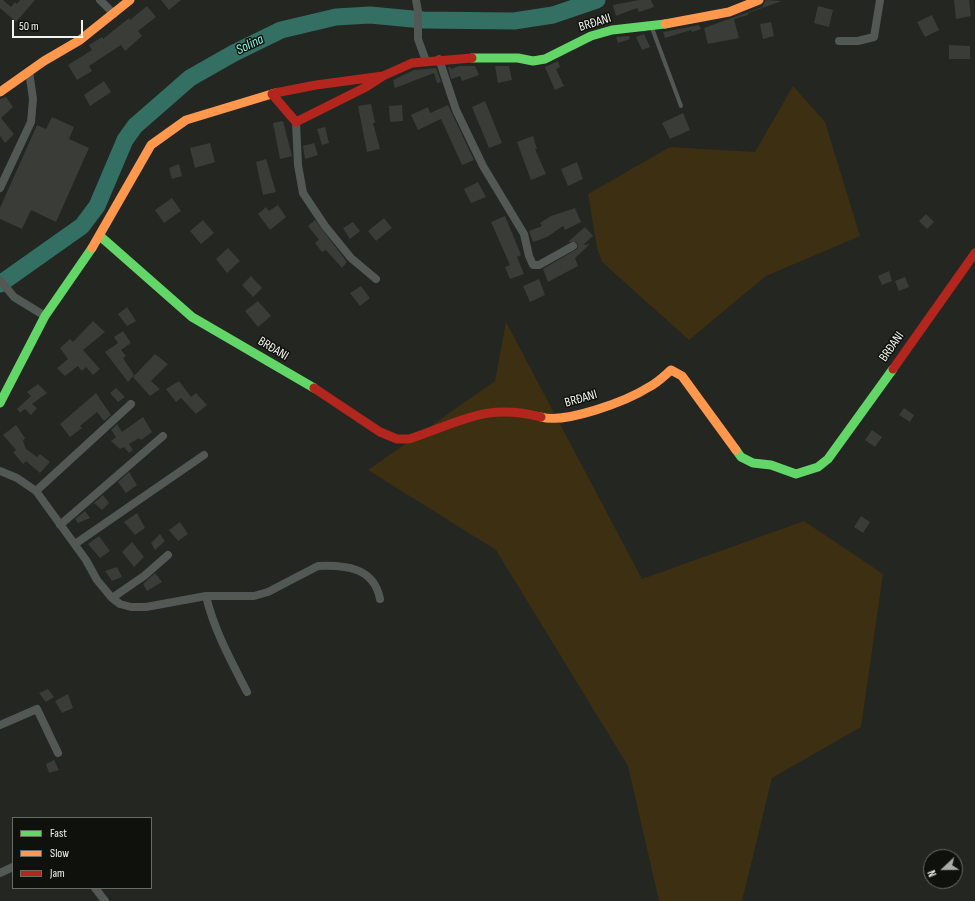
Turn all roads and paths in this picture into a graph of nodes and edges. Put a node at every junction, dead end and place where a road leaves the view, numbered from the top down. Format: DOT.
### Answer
graph roads {
  1 [pos="100,0"];
  2 [pos="130,0"];
  3 [pos="416,0"];
  4 [pos="759,0"];
  5 [pos="880,0"];
  6 [pos="114,14"];
  7 [pos="652,26"];
  8 [pos="839,41"];
  9 [pos="439,59"];
  10 [pos="426,61"];
  11 [pos="29,71"];
  12 [pos="383,76"];
  13 [pos="0,92"];
  14 [pos="272,94"];
  15 [pos="681,106"];
  16 [pos="296,122"];
  17 [pos="0,188"];
  18 [pos="100,236"];
  19 [pos="572,246"];
  20 [pos="975,253"];
  21 [pos="376,279"];
  22 [pos="0,280"];
  23 [pos="46,316"];
  24 [pos="0,403"];
  25 [pos="131,404"];
  26 [pos="163,436"];
  27 [pos="204,455"];
  28 [pos="0,471"];
  29 [pos="36,491"];
  30 [pos="60,525"];
  31 [pos="75,544"];
  32 [pos="168,555"];
  33 [pos="206,596"];
  34 [pos="112,598"];
  35 [pos="380,599"];
  36 [pos="247,692"];
  37 [pos="0,725"];
  38 [pos="58,753"];
  39 [pos="12,867"];
  40 [pos="0,873"];
  41 [pos="96,889"];
  42 [pos="105,901"];
  1 -- 6 [label="street"];
  2 -- 6 [label="street"];
  3 -- 10 [label="street"];
  4 -- 7 [label="street, BRĐANI"];
  5 -- 8 [label="street"];
  6 -- 11 [label="street"];
  7 -- 9 [label="street, BRĐANI"];
  7 -- 15 [label="lane"];
  9 -- 10 [label="street, BRĐANI"];
  9 -- 19 [label="street"];
  10 -- 12 [label="street, BRĐANI"];
  11 -- 13 [label="street"];
  11 -- 17 [label="street"];
  12 -- 14 [label="street"];
  12 -- 16 [label="street"];
  14 -- 16 [label="street"];
  14 -- 18 [label="street"];
  16 -- 21 [label="street"];
  18 -- 20 [label="street, BRĐANI"];
  18 -- 23 [label="street"];
  22 -- 23 [label="street"];
  23 -- 24 [label="street"];
  25 -- 29 [label="street"];
  26 -- 30 [label="street"];
  27 -- 31 [label="street"];
  28 -- 29 [label="street"];
  29 -- 30 [label="street"];
  30 -- 31 [label="street"];
  31 -- 34 [label="street"];
  32 -- 34 [label="street"];
  33 -- 34 [label="street"];
  33 -- 35 [label="street"];
  33 -- 36 [label="street"];
  37 -- 38 [label="street"];
  39 -- 40 [label="street"];
  41 -- 42 [label="street"];
}
